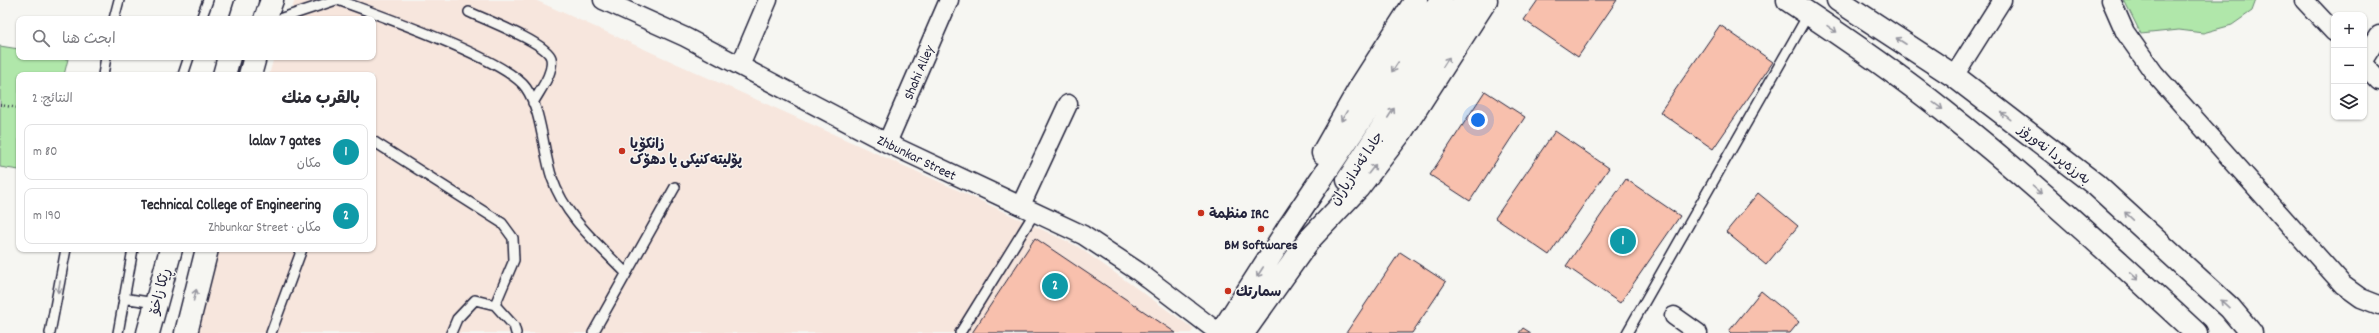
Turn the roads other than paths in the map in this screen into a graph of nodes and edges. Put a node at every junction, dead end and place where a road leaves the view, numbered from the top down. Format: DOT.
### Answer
graph roads {
  1 [pos="118,0"];
  2 [pos="208,0"];
  3 [pos="247,0"];
  4 [pos="272,0"];
  5 [pos="337,0"];
  6 [pos="603,0"];
  7 [pos="768,0"];
  8 [pos="949,0"];
  9 [pos="1416,0"];
  10 [pos="1440,0"];
  11 [pos="1466,0"];
  12 [pos="1486,0"];
  13 [pos="1788,0"];
  14 [pos="1838,0"];
  15 [pos="2002,0"];
  16 [pos="2111,0"];
  17 [pos="2304,0"];
  18 [pos="469,12"];
  19 [pos="1809,13"];
  20 [pos="115,16"];
  21 [pos="202,16"];
  22 [pos="242,16"];
  23 [pos="266,16"];
  24 [pos="288,16"];
  25 [pos="2331,29"];
  26 [pos="2379,35"];
  27 [pos="2367,54"];
  28 [pos="105,60"];
  29 [pos="188,60"];
  30 [pos="228,60"];
  31 [pos="254,60"];
  32 [pos="740,66"];
  33 [pos="2367,68"];
  34 [pos="103,72"];
  35 [pos="184,72"];
  36 [pos="225,72"];
  37 [pos="251,72"];
  38 [pos="1954,76"];
  39 [pos="2379,81"];
  40 [pos="533,103"];
  41 [pos="1068,104"];
  42 [pos="376,143"];
  43 [pos="887,143"];
  44 [pos="675,187"];
  45 [pos="1028,209"];
  46 [pos="1289,227"];
  47 [pos="1309,240"];
  48 [pos="65,252"];
  49 [pos="132,252"];
  50 [pos="169,252"];
  51 [pos="206,252"];
  52 [pos="301,252"];
  53 [pos="626,273"];
  54 [pos="123,298"];
  55 [pos="155,303"];
  56 [pos="495,305"];
  57 [pos="2379,305"];
  58 [pos="1674,316"];
  59 [pos="50,333"];
  60 [pos="118,333"];
  61 [pos="148,333"];
  62 [pos="186,333"];
  63 [pos="271,333"];
  64 [pos="451,333"];
  65 [pos="516,333"];
  66 [pos="593,333"];
  67 [pos="960,333"];
  68 [pos="1220,333"];
  69 [pos="1243,333"];
  70 [pos="1627,333"];
  71 [pos="1698,333"];
  72 [pos="2196,333"];
  73 [pos="2250,333"];
  1 -- 20 [label="lane"];
  2 -- 21 [label="lane"];
  3 -- 22 [label="main road"];
  4 -- 23 [label="main road"];
  5 -- 24 [label="lane"];
  5 -- 40 [label="lane"];
  6 -- 32 [label="street, Zhbunkar Street"];
  7 -- 32 [label="street"];
  8 -- 43 [label="street, Shahi Alley"];
  9 -- 46 [label="main road, one-way"];
  10 -- 46 [label="main road, جادا ئەندازیاران, one-way"];
  47 -- 11 [label="main road, جادا ئەندازیاران, one-way"];
  47 -- 12 [label="main road, one-way"];
  13 -- 19 [label="main road"];
  38 -- 14 [label="main road, بەرزەپردا نەورۆز, one-way"];
  15 -- 38 [label="street"];
  16 -- 57 [label="street"];
  17 -- 25 [label="street"];
  18 -- 40 [label="lane"];
  19 -- 70 [label="lane"];
  19 -- 72 [label="main road, one-way"];
  26 -- 27 [label="street"];
  28 -- 34 [label="lane"];
  29 -- 35 [label="lane"];
  30 -- 36 [label="main road"];
  31 -- 37 [label="main road"];
  32 -- 43 [label="street, Zhbunkar Street"];
  33 -- 39 [label="street"];
  73 -- 38 [label="main road, بەرزەپردا نەورۆز, one-way"];
  40 -- 53 [label="lane"];
  41 -- 45 [label="street"];
  42 -- 56 [label="lane"];
  43 -- 45 [label="street, Zhbunkar Street"];
  44 -- 53 [label="lane"];
  45 -- 67 [label="lane"];
  45 -- 68 [label="street, Zhbunkar Street"];
  46 -- 68 [label="main road, جادا ئەندازیاران, one-way"];
  47 -- 69 [label="main road, جادا ئەندازیاران"];
  48 -- 59 [label="lane, one-way"];
  49 -- 54 [label="lane"];
  50 -- 55 [label="main road, ڕێکا زاخۆ"];
  62 -- 51 [label="main road, one-way"];
  52 -- 63 [label="lane"];
  53 -- 66 [label="lane"];
  54 -- 55 [label="lane"];
  54 -- 60 [label="lane"];
  55 -- 61 [label="main road, ڕێکا زاخۆ"];
  56 -- 64 [label="lane"];
  56 -- 65 [label="lane"];
  58 -- 71 [label="street"];
}
